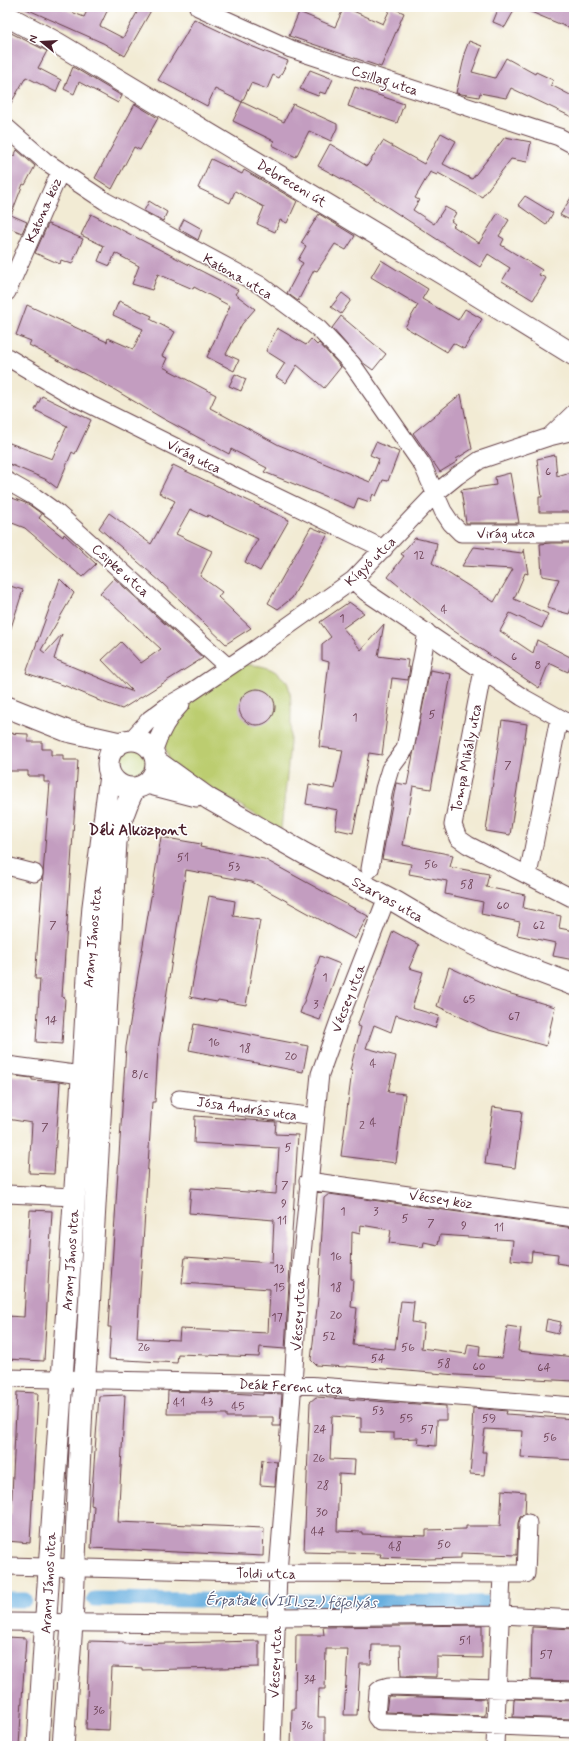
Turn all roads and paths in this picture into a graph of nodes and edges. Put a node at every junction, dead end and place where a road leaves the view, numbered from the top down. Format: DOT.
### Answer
graph roads {
  1 [pos="198,7"];
  2 [pos="7,16"];
  3 [pos="7,128"];
  4 [pos="574,145"];
  5 [pos="60,172"];
  6 [pos="7,292"];
  7 [pos="574,355"];
  8 [pos="7,357"];
  9 [pos="574,413"];
  10 [pos="574,431"];
  11 [pos="549,437"];
  12 [pos="7,481"];
  13 [pos="436,494"];
  14 [pos="574,532"];
  15 [pos="384,549"];
  16 [pos="353,580"];
  17 [pos="427,632"];
  18 [pos="228,667"];
  19 [pos="483,670"];
  20 [pos="190,693"];
  21 [pos="7,707"];
  22 [pos="567,722"];
  23 [pos="67,731"];
  24 [pos="125,742"];
  25 [pos="155,757"];
  26 [pos="109,768"];
  27 [pos="140,786"];
  28 [pos="209,800"];
  29 [pos="7,866"];
  30 [pos="370,869"];
  31 [pos="34,873"];
  32 [pos="528,875"];
  33 [pos="388,897"];
  34 [pos="574,899"];
  35 [pos="574,985"];
  36 [pos="7,1065"];
  37 [pos="82,1076"];
  38 [pos="180,1099"];
  39 [pos="315,1117"];
  40 [pos="308,1180"];
  41 [pos="7,1194"];
  42 [pos="74,1197"];
  43 [pos="574,1218"];
  44 [pos="7,1378"];
  45 [pos="62,1380"];
  46 [pos="84,1381"];
  47 [pos="293,1384"];
  48 [pos="574,1406"];
  49 [pos="528,1523"];
  50 [pos="7,1566"];
  51 [pos="48,1566"];
  52 [pos="75,1567"];
  53 [pos="502,1574"];
  54 [pos="277,1579"];
  55 [pos="501,1615"];
  56 [pos="277,1616"];
  57 [pos="574,1619"];
  58 [pos="7,1622"];
  59 [pos="45,1623"];
  60 [pos="72,1624"];
  61 [pos="498,1689"];
  62 [pos="574,1691"];
  63 [pos="496,1727"];
  64 [pos="574,1729"];
  65 [pos="38,1746"];
  66 [pos="63,1746"];
  67 [pos="272,1746"];
  68 [pos="495,1746"];
  1 -- 4 [label="street, Csillag utca"];
  2 -- 7 [label="street, Debreceni út"];
  3 -- 5 [label="street, Katona utca"];
  5 -- 6 [label="street, Katona köz"];
  5 -- 13 [label="street, Katona utca"];
  8 -- 15 [label="street, Virág utca"];
  9 -- 11 [label="street, Kígyó utca"];
  10 -- 11 [label="street, Kígyó utca"];
  11 -- 13 [label="street, Kígyó utca"];
  12 -- 18 [label="street, Csipke utca"];
  13 -- 14 [label="street, Virág utca"];
  13 -- 15 [label="street, Kígyó utca"];
  15 -- 16 [label="street, Kígyó utca"];
  16 -- 17 [label="street"];
  16 -- 18 [label="street, Kígyó utca"];
  17 -- 19 [label="street"];
  17 -- 30 [label="street"];
  18 -- 20 [label="street, Kígyó utca"];
  19 -- 22 [label="street"];
  19 -- 32 [label="street, Tompa Mihály utca"];
  20 -- 24 [label="street, Kígyó utca"];
  20 -- 25 [label="street, Kígyó utca"];
  21 -- 23 [label="street"];
  22 -- 32 [label="street"];
  23 -- 24 [label="street"];
  23 -- 26 [label="street"];
  24 -- 25 [label="street"];
  24 -- 26 [label="street"];
  25 -- 27 [label="street"];
  25 -- 28 [label="street, Szarvas utca"];
  26 -- 27 [label="street"];
  26 -- 37 [label="street, Arany János utca"];
  27 -- 28 [label="street, Szarvas utca"];
  27 -- 46 [label="street, Arany János utca"];
  28 -- 33 [label="street, Szarvas utca"];
  29 -- 31 [label="street"];
  32 -- 34 [label="street, Tompa Mihály utca"];
  33 -- 35 [label="street, Szarvas utca"];
  33 -- 39 [label="street, Vécsey utca"];
  36 -- 37 [label="street"];
  37 -- 42 [label="street, Arany János utca"];
  38 -- 39 [label="street, Jósa András utca"];
  39 -- 40 [label="street, Vécsey utca"];
  40 -- 43 [label="street, Vécsey köz"];
  40 -- 47 [label="street, Vécsey utca"];
  41 -- 42 [label="street"];
  42 -- 45 [label="street, Arany János utca"];
  44 -- 45 [label="street, Deák Ferenc utca"];
  45 -- 46 [label="street, Deák Ferenc utca"];
  45 -- 51 [label="street, Arany János utca"];
  46 -- 47 [label="street, Deák Ferenc utca"];
  46 -- 52 [label="street, Arany János utca"];
  47 -- 48 [label="street, Deák Ferenc utca"];
  47 -- 54 [label="street, Vécsey utca"];
  49 -- 53 [label="street, Toldi utca"];
  50 -- 51 [label="street, Toldi utca"];
  51 -- 52 [label="street, Toldi utca"];
  51 -- 59 [label="street, Arany János utca"];
  52 -- 54 [label="street, Toldi utca"];
  52 -- 60 [label="street, Arany János utca"];
  53 -- 54 [label="street, Toldi utca"];
  53 -- 55 [label="street"];
  54 -- 56 [label="street, Vécsey utca"];
  55 -- 56 [label="street"];
  55 -- 57 [label="street"];
  55 -- 61 [label="street"];
  56 -- 60 [label="street"];
  56 -- 67 [label="street, Vécsey utca"];
  58 -- 59 [label="street"];
  59 -- 60 [label="street"];
  59 -- 65 [label="street, Arany János utca"];
  60 -- 66 [label="street, Arany János utca"];
  61 -- 62 [label="street"];
  61 -- 63 [label="street"];
  61 -- 63 [label="street"];
  63 -- 64 [label="street"];
  63 -- 68 [label="street"];
}
